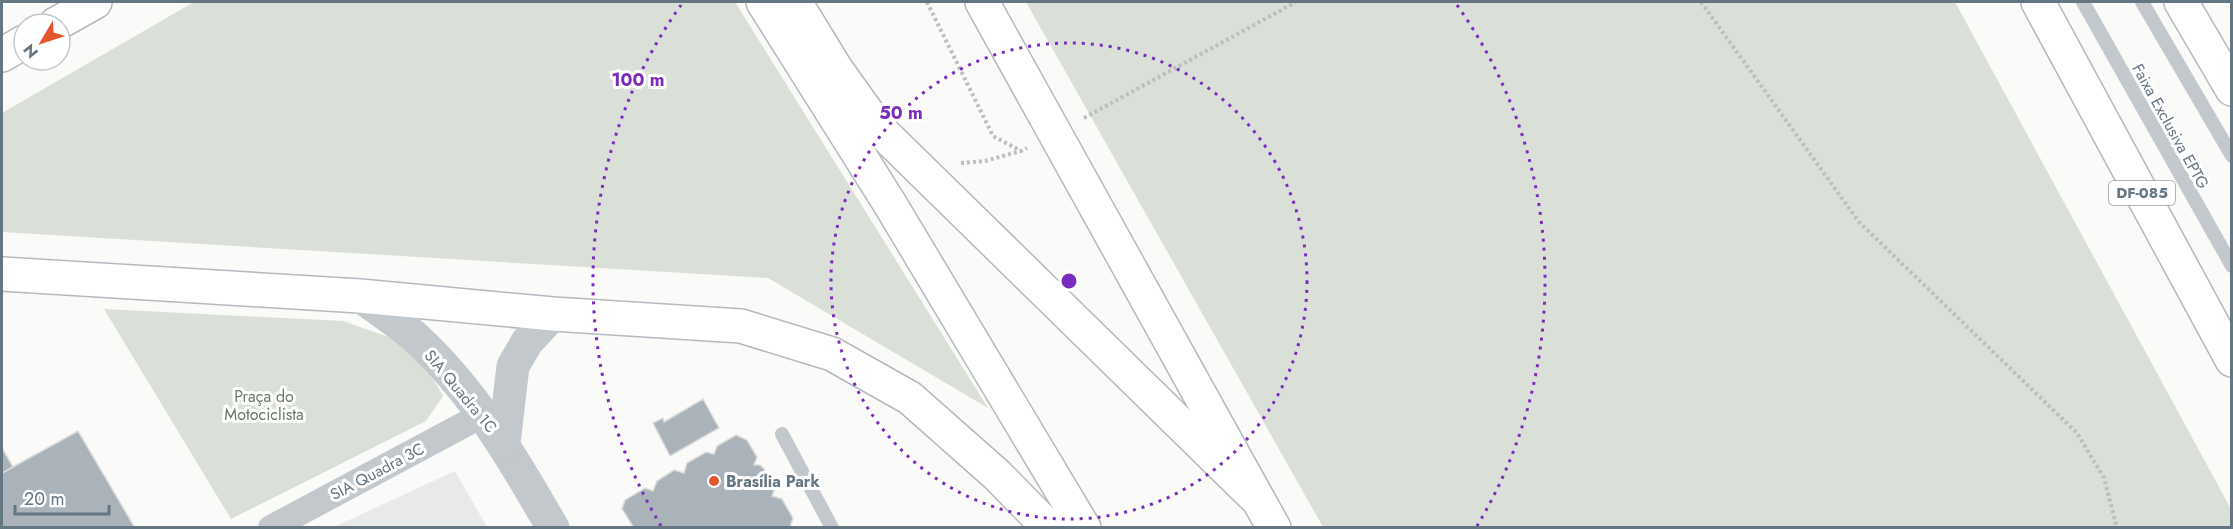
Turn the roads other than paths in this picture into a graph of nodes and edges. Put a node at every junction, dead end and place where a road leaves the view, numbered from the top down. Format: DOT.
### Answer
graph roads {
  1 [pos="95,2"];
  2 [pos="763,2"];
  3 [pos="795,2"];
  4 [pos="982,2"];
  5 [pos="2038,2"];
  6 [pos="2083,2"];
  7 [pos="2142,2"];
  8 [pos="2181,2"];
  9 [pos="72,15"];
  10 [pos="2232,89"];
  11 [pos="2232,156"];
  12 [pos="2232,266"];
  13 [pos="2,274"];
  14 [pos="360,296"];
  15 [pos="553,314"];
  16 [pos="2232,360"];
  17 [pos="482,415"];
  18 [pos="782,434"];
  19 [pos="504,443"];
  20 [pos="1257,499"];
  21 [pos="272,528"];
  22 [pos="553,528"];
  23 [pos="832,528"];
  24 [pos="1050,528"];
  25 [pos="1084,528"];
  26 [pos="1274,528"];
  1 -- 9 [label="main road"];
  2 -- 25 [label="main road"];
  3 -- 20 [label="main road"];
  4 -- 20 [label="main road"];
  5 -- 16 [label="main road, DF-085"];
  6 -- 12 [label="lane, Faixa Exclusiva EPTG"];
  7 -- 11 [label="lane"];
  8 -- 10 [label="main road"];
  13 -- 14 [label="main road"];
  14 -- 15 [label="main road"];
  14 -- 17 [label="street, SIA Quadra 1C"];
  15 -- 19 [label="street, SIA Quadra 1C"];
  15 -- 24 [label="main road"];
  17 -- 19 [label="street, SIA Quadra 1C"];
  17 -- 21 [label="street, SIA Quadra 3C"];
  18 -- 23 [label="lane"];
  19 -- 22 [label="street, SIA Quadra 1C"];
  20 -- 26 [label="main road"];
}
